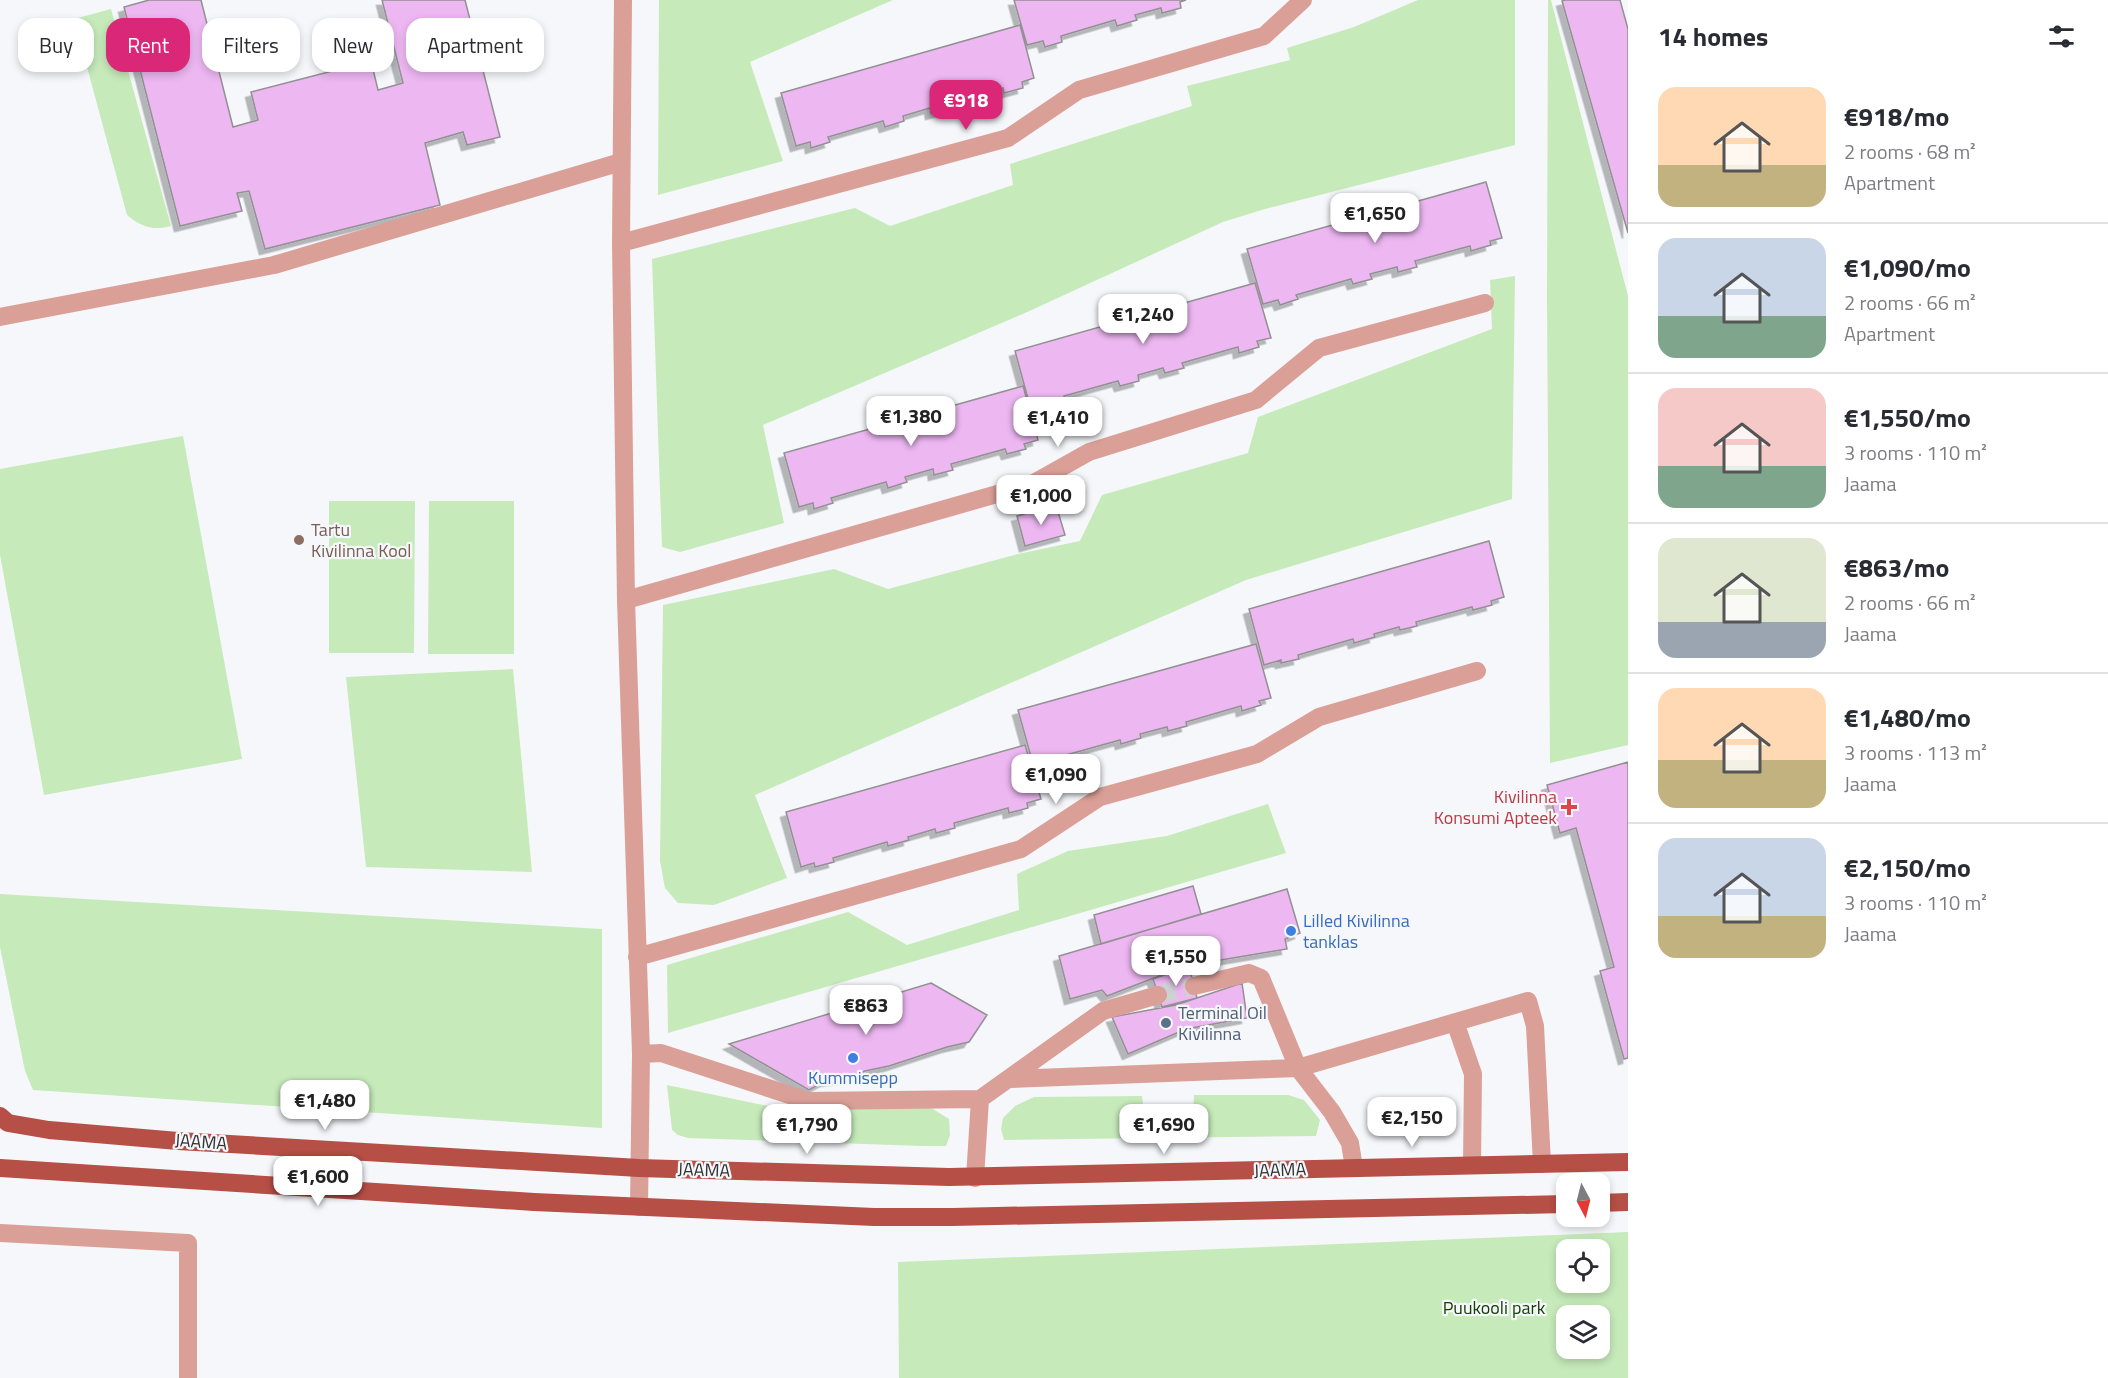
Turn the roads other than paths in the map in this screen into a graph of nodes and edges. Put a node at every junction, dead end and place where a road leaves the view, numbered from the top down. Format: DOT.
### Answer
graph roads {
  1 [pos="623,0"];
  2 [pos="1303,0"];
  3 [pos="621,162"];
  4 [pos="621,243"];
  5 [pos="1485,303"];
  6 [pos="0,317"];
  7 [pos="626,600"];
  8 [pos="1477,671"];
  9 [pos="638,957"];
  10 [pos="1194,986"];
  11 [pos="1158,995"];
  12 [pos="1455,1022"];
  13 [pos="641,1054"];
  14 [pos="1298,1068"];
  15 [pos="1010,1079"];
  16 [pos="980,1100"];
  17 [pos="0,1116"];
  18 [pos="1628,1162"];
  19 [pos="1542,1164"];
  20 [pos="1472,1165"];
  21 [pos="0,1168"];
  22 [pos="639,1168"];
  23 [pos="1354,1168"];
  24 [pos="975,1178"];
  25 [pos="1628,1202"];
  26 [pos="1610,1203"];
  27 [pos="1556,1204"];
  28 [pos="639,1207"];
  29 [pos="0,1233"];
  30 [pos="188,1378"];
  1 -- 3 [label="street"];
  2 -- 4 [label="street"];
  3 -- 4 [label="street"];
  3 -- 6 [label="street"];
  4 -- 7 [label="street"];
  5 -- 7 [label="street"];
  7 -- 9 [label="street"];
  8 -- 9 [label="street"];
  9 -- 13 [label="street"];
  10 -- 14 [label="street"];
  11 -- 15 [label="street"];
  12 -- 14 [label="street"];
  12 -- 19 [label="street"];
  12 -- 20 [label="street"];
  13 -- 16 [label="street"];
  13 -- 22 [label="street"];
  14 -- 15 [label="street"];
  14 -- 23 [label="street"];
  15 -- 16 [label="street"];
  16 -- 24 [label="street"];
  17 -- 22 [label="main road, JAAMA"];
  18 -- 19 [label="main road, JAAMA"];
  19 -- 20 [label="main road, JAAMA"];
  20 -- 23 [label="main road, JAAMA"];
  21 -- 28 [label="main road"];
  22 -- 24 [label="main road, JAAMA"];
  22 -- 28 [label="street"];
  23 -- 24 [label="main road, JAAMA"];
  25 -- 26 [label="main road"];
  27 -- 28 [label="main road"];
  29 -- 30 [label="street"];
}
